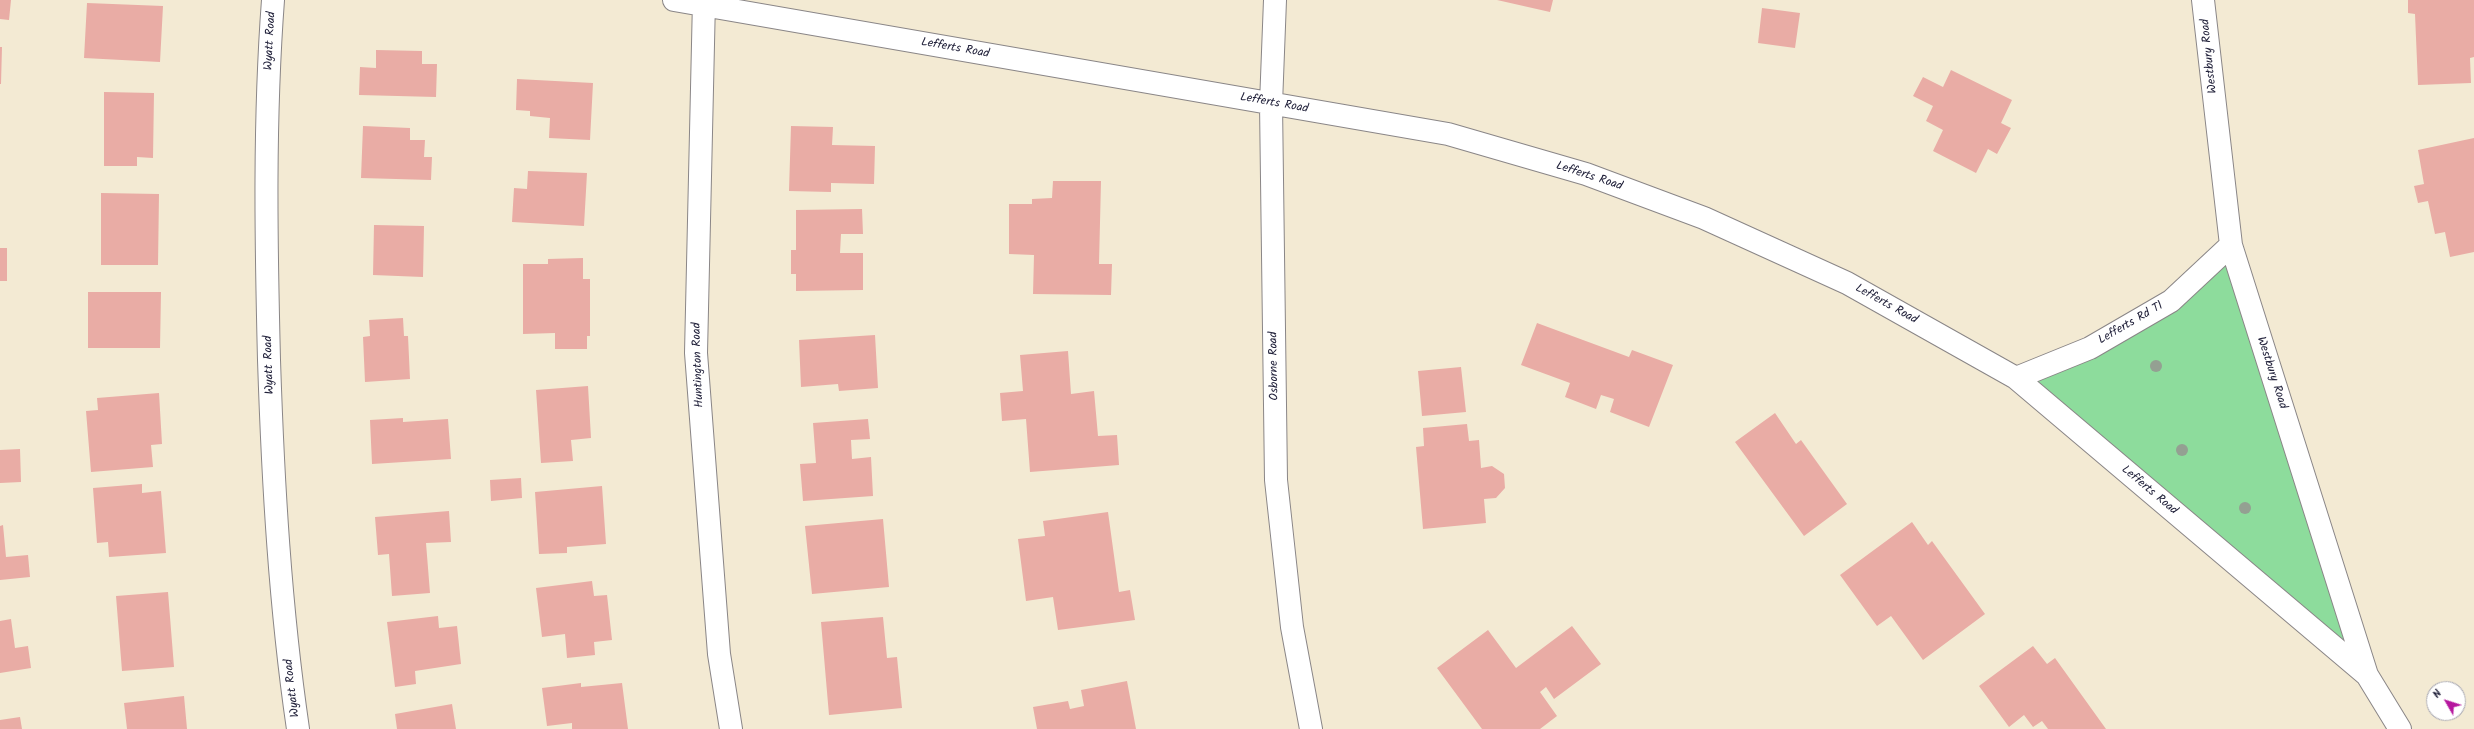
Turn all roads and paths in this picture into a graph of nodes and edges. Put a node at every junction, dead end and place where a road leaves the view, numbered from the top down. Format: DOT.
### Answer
graph roads {
  1 [pos="273,0"];
  2 [pos="674,0"];
  3 [pos="1275,0"];
  4 [pos="2204,0"];
  5 [pos="704,3"];
  6 [pos="1270,104"];
  7 [pos="2231,245"];
  8 [pos="2016,378"];
  9 [pos="2367,675"];
  10 [pos="298,729"];
  11 [pos="731,729"];
  12 [pos="1311,729"];
  13 [pos="2400,729"];
  1 -- 10 [label="street, Wyatt Road"];
  2 -- 5 [label="street, Lefferts Road"];
  3 -- 6 [label="street, Osborne Road"];
  4 -- 7 [label="street, Westbury Road"];
  5 -- 6 [label="street, Lefferts Road"];
  5 -- 11 [label="street, Huntington Road"];
  6 -- 8 [label="street, Lefferts Road"];
  6 -- 12 [label="street, Osborne Road"];
  7 -- 8 [label="street, Lefferts Rd Tl"];
  7 -- 9 [label="street, Westbury Road"];
  8 -- 9 [label="street, Lefferts Road"];
  9 -- 13 [label="street, Westbury Road"];
}
